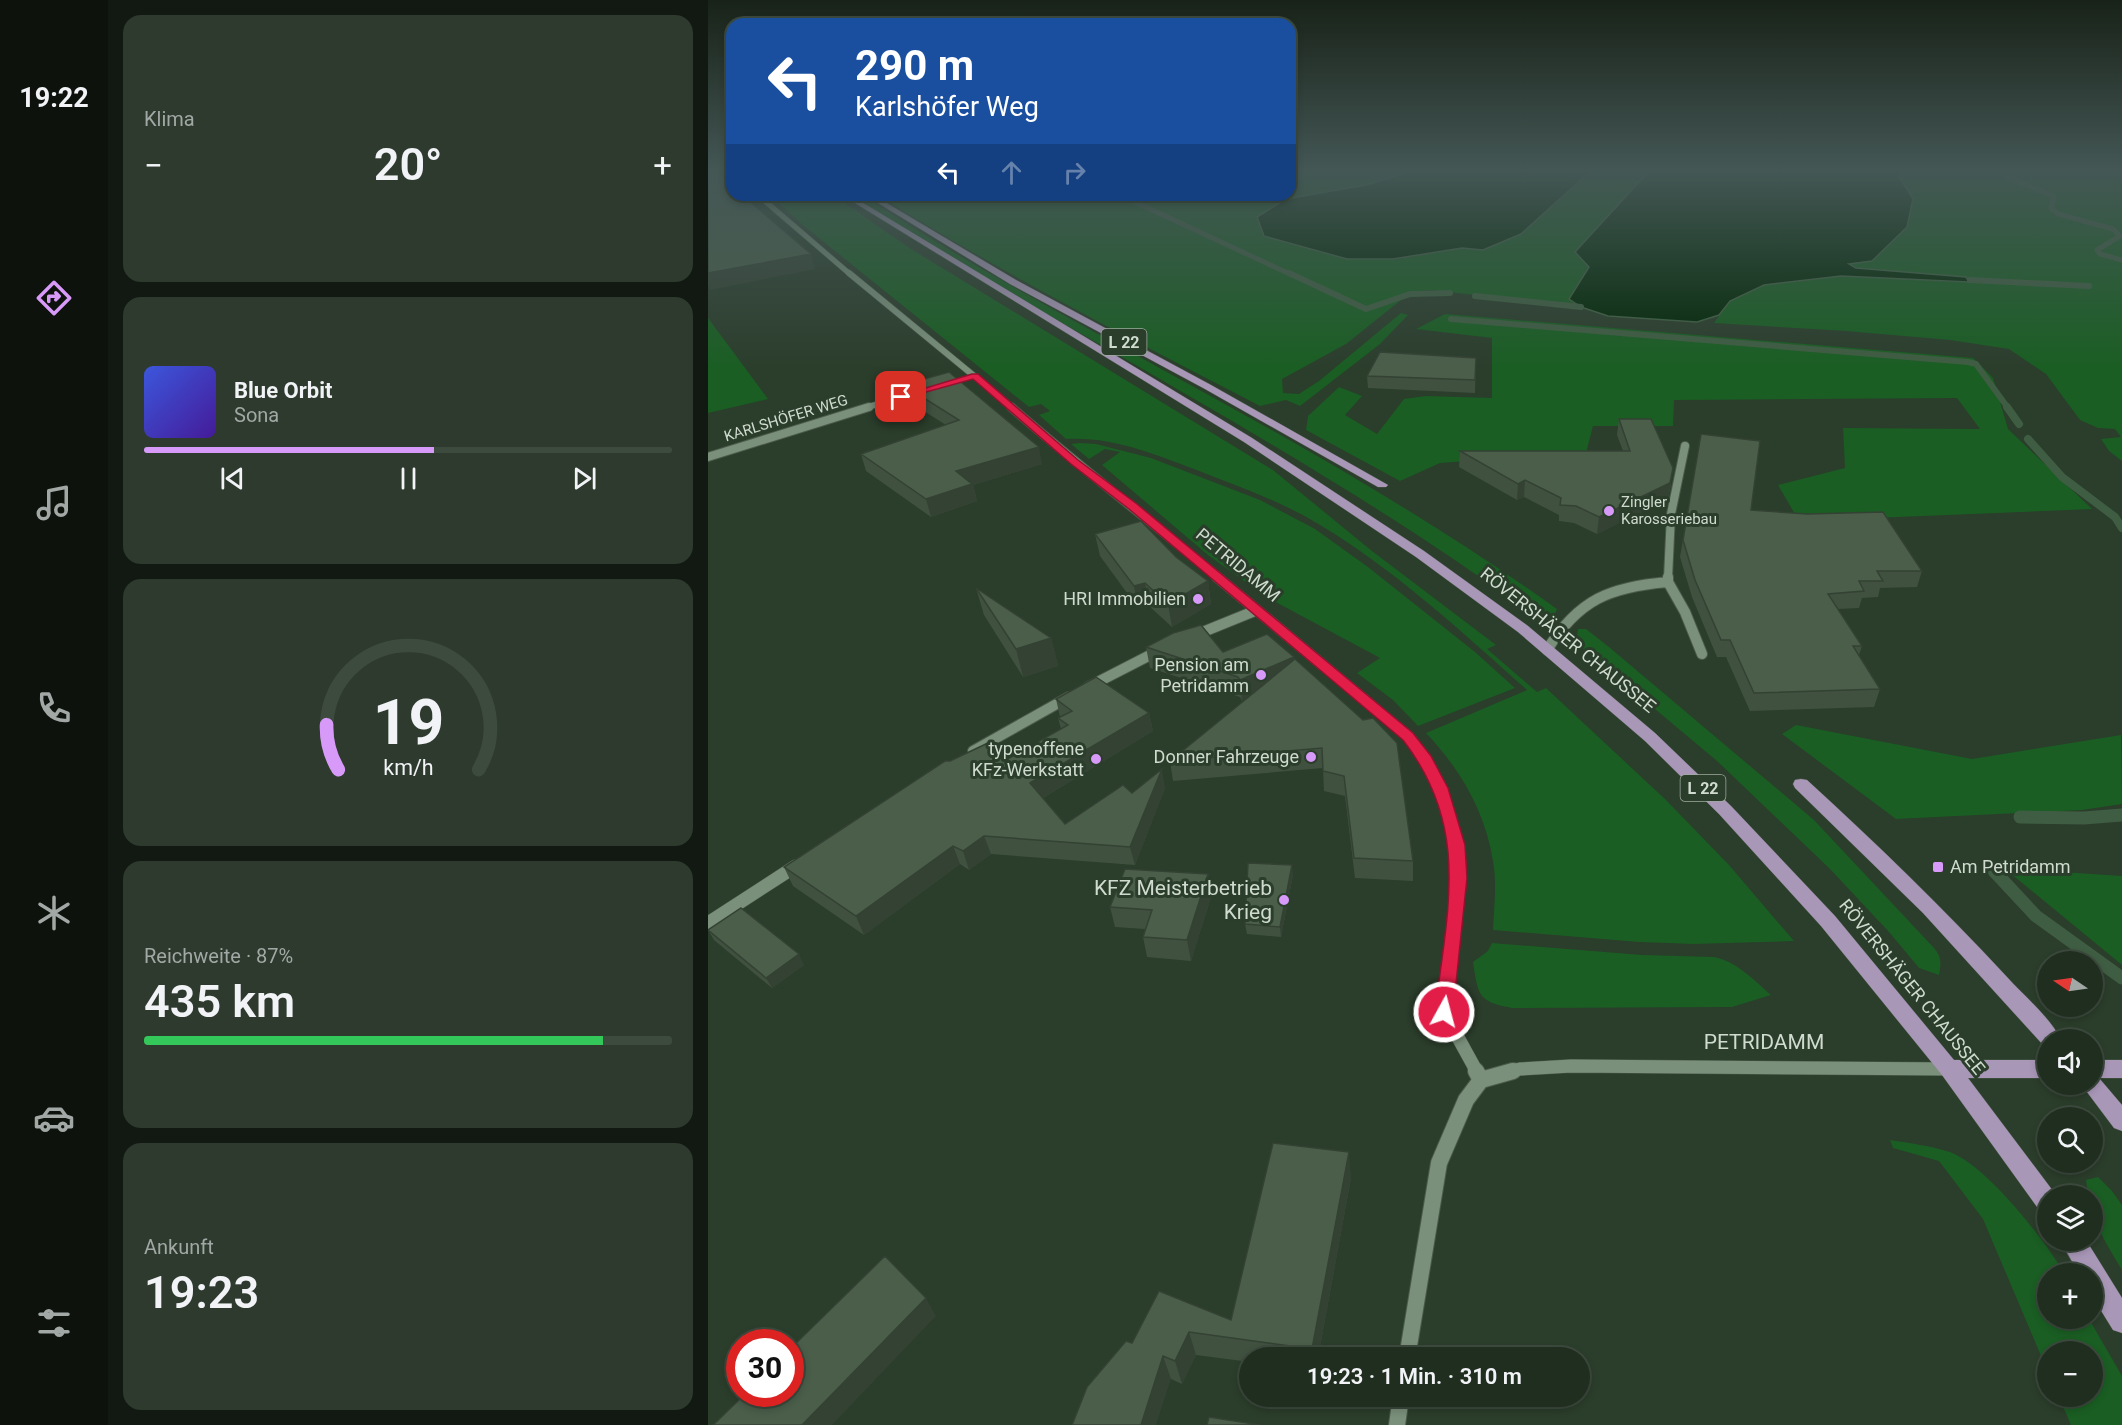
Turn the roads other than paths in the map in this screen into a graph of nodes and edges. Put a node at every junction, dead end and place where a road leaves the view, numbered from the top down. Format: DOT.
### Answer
graph roads {
  1 [pos="803,236"];
  2 [pos="913,236"];
  3 [pos="937,236"];
  4 [pos="975,375"];
  5 [pos="964,378"];
  6 [pos="924,390"];
  7 [pos="1685,446"];
  8 [pos="708,457"];
  9 [pos="1382,485"];
  10 [pos="1668,582"];
  11 [pos="1257,610"];
  12 [pos="1547,650"];
  13 [pos="1702,654"];
  14 [pos="967,754"];
  15 [pos="1801,784"];
  16 [pos="808,858"];
  17 [pos="708,923"];
  18 [pos="2041,1029"];
  19 [pos="1949,1069"];
  20 [pos="2037,1069"];
  21 [pos="2103,1069"];
  22 [pos="2122,1069"];
  23 [pos="1481,1080"];
  24 [pos="2100,1095"];
  25 [pos="2122,1121"];
  26 [pos="2037,1188"];
  27 [pos="2079,1251"];
  28 [pos="2122,1321"];
  29 [pos="1409,1347"];
  30 [pos="1399,1407"];
  31 [pos="1396,1425"];
  1 -- 4 [label="street, PETRIDAMM"];
  2 -- 12 [label="main road, RÖVERSHÄGER CHAUSSEE / L 22"];
  3 -- 9 [label="main road, L 22"];
  4 -- 5 [label="street"];
  4 -- 11 [label="street, PETRIDAMM"];
  6 -- 8 [label="street, KARLSHÖFER WEG"];
  7 -- 10 [label="street"];
  10 -- 12 [label="street"];
  10 -- 13 [label="street"];
  11 -- 14 [label="street"];
  11 -- 23 [label="street, PETRIDAMM"];
  12 -- 19 [label="main road, RÖVERSHÄGER CHAUSSEE / L 22"];
  15 -- 18 [label="main road"];
  16 -- 17 [label="street"];
  19 -- 20 [label="main road, PETRIDAMM"];
  19 -- 23 [label="street, PETRIDAMM"];
  19 -- 26 [label="main road, RÖVERSHÄGER CHAUSSEE / L 22"];
  21 -- 22 [label="main road"];
  23 -- 29 [label="street"];
  24 -- 25 [label="main road"];
  27 -- 28 [label="main road"];
  30 -- 31 [label="street"];
}
